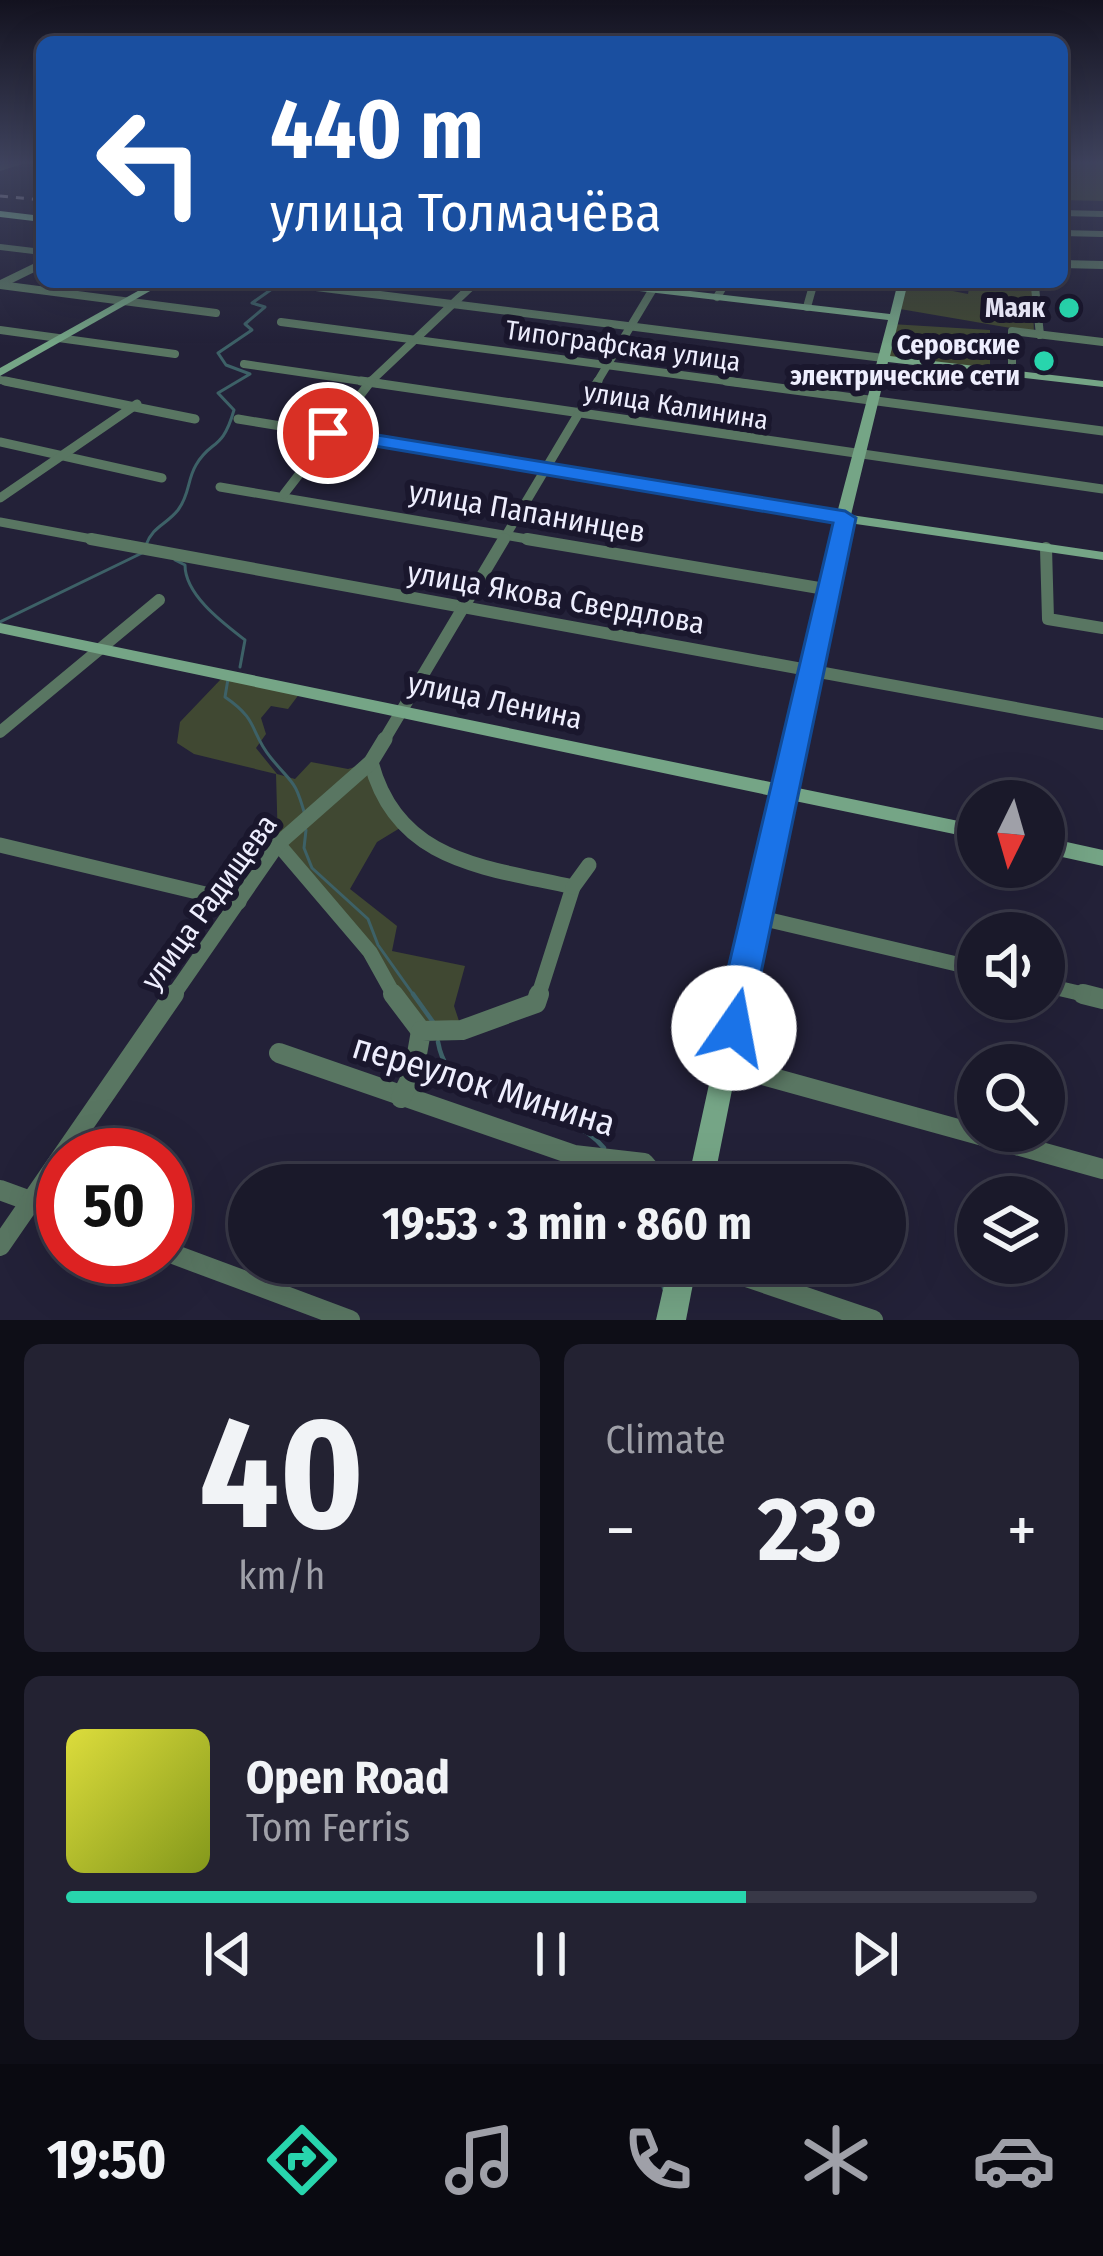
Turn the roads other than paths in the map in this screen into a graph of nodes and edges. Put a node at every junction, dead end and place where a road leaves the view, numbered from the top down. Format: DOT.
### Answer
graph roads {
  1 [pos="1068,233"];
  2 [pos="1103,234"];
  3 [pos="0,247"];
  4 [pos="36,251"];
  5 [pos="1068,263"];
  6 [pos="1103,265"];
  7 [pos="36,267"];
  8 [pos="0,285"];
  9 [pos="151,288"];
  10 [pos="327,288"];
  11 [pos="470,288"];
  12 [pos="645,288"];
  13 [pos="659,288"];
  14 [pos="722,288"];
  15 [pos="812,288"];
  16 [pos="901,288"];
  17 [pos="1031,288"];
  18 [pos="717,297"];
  19 [pos="127,302"];
  20 [pos="454,303"];
  21 [pos="807,307"];
  22 [pos="216,314"];
  23 [pos="892,317"];
  24 [pos="281,322"];
  25 [pos="633,325"];
  26 [pos="0,330"];
  27 [pos="1040,334"];
  28 [pos="63,338"];
  29 [pos="414,339"];
  30 [pos="1103,342"];
  31 [pos="175,354"];
  32 [pos="883,358"];
  33 [pos="244,364"];
  34 [pos="607,365"];
  35 [pos="1012,373"];
  36 [pos="0,377"];
  37 [pos="371,381"];
  38 [pos="1103,384"];
  39 [pos="873,401"];
  40 [pos="138,404"];
  41 [pos="578,412"];
  42 [pos="195,418"];
  43 [pos="238,419"];
  44 [pos="1103,431"];
  45 [pos="328,433"];
  46 [pos="0,442"];
  47 [pos="64,454"];
  48 [pos="859,456"];
  49 [pos="547,469"];
  50 [pos="162,478"];
  51 [pos="220,487"];
  52 [pos="1103,489"];
  53 [pos="284,494"];
  54 [pos="0,498"];
  55 [pos="845,518"];
  56 [pos="0,522"];
  57 [pos="511,533"];
  58 [pos="1046,548"];
  59 [pos="1103,556"];
  60 [pos="825,590"];
  61 [pos="159,600"];
  62 [pos="467,606"];
  63 [pos="0,628"];
  64 [pos="1103,628"];
  65 [pos="95,649"];
  66 [pos="808,669"];
  67 [pos="401,712"];
  68 [pos="1103,724"];
  69 [pos="0,732"];
  70 [pos="371,762"];
  71 [pos="784,792"];
  72 [pos="957,828"];
  73 [pos="0,844"];
  74 [pos="278,844"];
  75 [pos="1065,850"];
  76 [pos="1103,858"];
  77 [pos="589,865"];
  78 [pos="573,886"];
  79 [pos="239,902"];
  80 [pos="758,917"];
  81 [pos="957,964"];
  82 [pos="1065,990"];
  83 [pos="1103,999"];
  84 [pos="421,1031"];
  85 [pos="279,1053"];
  86 [pos="725,1065"];
  87 [pos="401,1098"];
  88 [pos="645,1164"];
  89 [pos="704,1164"];
  90 [pos="1103,1168"];
  91 [pos="0,1190"];
  92 [pos="32,1201"];
  93 [pos="36,1203"];
  94 [pos="0,1246"];
  95 [pos="192,1261"];
  96 [pos="679,1284"];
  97 [pos="767,1284"];
  98 [pos="350,1320"];
  99 [pos="671,1320"];
  100 [pos="873,1320"];
  1 -- 2 [label="street"];
  3 -- 4 [label="street"];
  5 -- 6 [label="street"];
  7 -- 8 [label="street"];
  8 -- 19 [label="street"];
  9 -- 19 [label="main road"];
  10 -- 20 [label="street"];
  11 -- 20 [label="street"];
  12 -- 25 [label="street, улица Радищева"];
  13 -- 18 [label="main road"];
  14 -- 18 [label="street"];
  15 -- 21 [label="street"];
  16 -- 23 [label="main road"];
  17 -- 27 [label="street"];
  18 -- 21 [label="main road"];
  19 -- 22 [label="street"];
  19 -- 28 [label="main road"];
  20 -- 25 [label="street"];
  20 -- 29 [label="street"];
  21 -- 23 [label="main road"];
  23 -- 32 [label="main road"];
  24 -- 29 [label="street, Типографская улица"];
  25 -- 32 [label="street"];
  25 -- 34 [label="street, улица Радищева"];
  26 -- 28 [label="street"];
  27 -- 30 [label="street"];
  27 -- 35 [label="street"];
  28 -- 31 [label="street"];
  28 -- 36 [label="main road"];
  29 -- 34 [label="street, Типографская улица"];
  29 -- 37 [label="street"];
  32 -- 35 [label="main road"];
  32 -- 39 [label="main road"];
  33 -- 37 [label="street, улица Калинина"];
  34 -- 39 [label="street, Типографская улица"];
  34 -- 41 [label="street, улица Радищева"];
  35 -- 38 [label="main road"];
  36 -- 40 [label="street"];
  37 -- 41 [label="street, улица Калинина"];
  37 -- 45 [label="street"];
  39 -- 44 [label="street, Типографская улица"];
  39 -- 48 [label="main road"];
  40 -- 42 [label="street"];
  40 -- 47 [label="street"];
  41 -- 48 [label="street, улица Калинина"];
  41 -- 49 [label="street, улица Радищева"];
  43 -- 45 [label="street"];
  45 -- 49 [label="street"];
  45 -- 53 [label="street"];
  46 -- 47 [label="street"];
  47 -- 50 [label="street"];
  47 -- 54 [label="street"];
  48 -- 52 [label="street, улица Калинина"];
  48 -- 55 [label="main road"];
  49 -- 55 [label="street"];
  49 -- 57 [label="street, улица Радищева"];
  51 -- 53 [label="street, улица Папанинцев"];
  53 -- 57 [label="street, улица Папанинцев"];
  55 -- 58 [label="main road"];
  55 -- 60 [label="main road"];
  56 -- 62 [label="street, улица Якова Свердлова"];
  57 -- 60 [label="street, улица Папанинцев"];
  57 -- 62 [label="street, улица Радищева"];
  58 -- 59 [label="main road"];
  58 -- 64 [label="street"];
  60 -- 66 [label="main road"];
  61 -- 65 [label="street"];
  62 -- 66 [label="street, улица Якова Свердлова"];
  62 -- 67 [label="street, улица Радищева"];
  63 -- 65 [label="main road, улица Ленина"];
  65 -- 67 [label="main road, улица Ленина"];
  65 -- 69 [label="street"];
  66 -- 68 [label="street, улица Якова Свердлова"];
  66 -- 71 [label="main road"];
  67 -- 70 [label="street, улица Радищева"];
  67 -- 71 [label="main road, улица Ленина"];
  70 -- 74 [label="street, улица Радищева"];
  70 -- 78 [label="street"];
  71 -- 72 [label="main road, улица Ленина"];
  71 -- 80 [label="main road"];
  73 -- 79 [label="street"];
  74 -- 79 [label="street, улица Радищева"];
  74 -- 84 [label="street"];
  75 -- 76 [label="main road"];
  77 -- 78 [label="street"];
  78 -- 84 [label="street"];
  79 -- 92 [label="street, улица Радищева"];
  80 -- 81 [label="street"];
  80 -- 86 [label="main road"];
  82 -- 83 [label="street"];
  84 -- 87 [label="street"];
  85 -- 87 [label="street, переулок Минина"];
  86 -- 89 [label="main road"];
  86 -- 90 [label="street"];
  87 -- 88 [label="street, переулок Минина"];
  91 -- 92 [label="street"];
  92 -- 93 [label="street"];
  92 -- 94 [label="street, улица Радищева"];
  95 -- 98 [label="street"];
  96 -- 99 [label="main road"];
  97 -- 100 [label="street"];
}
